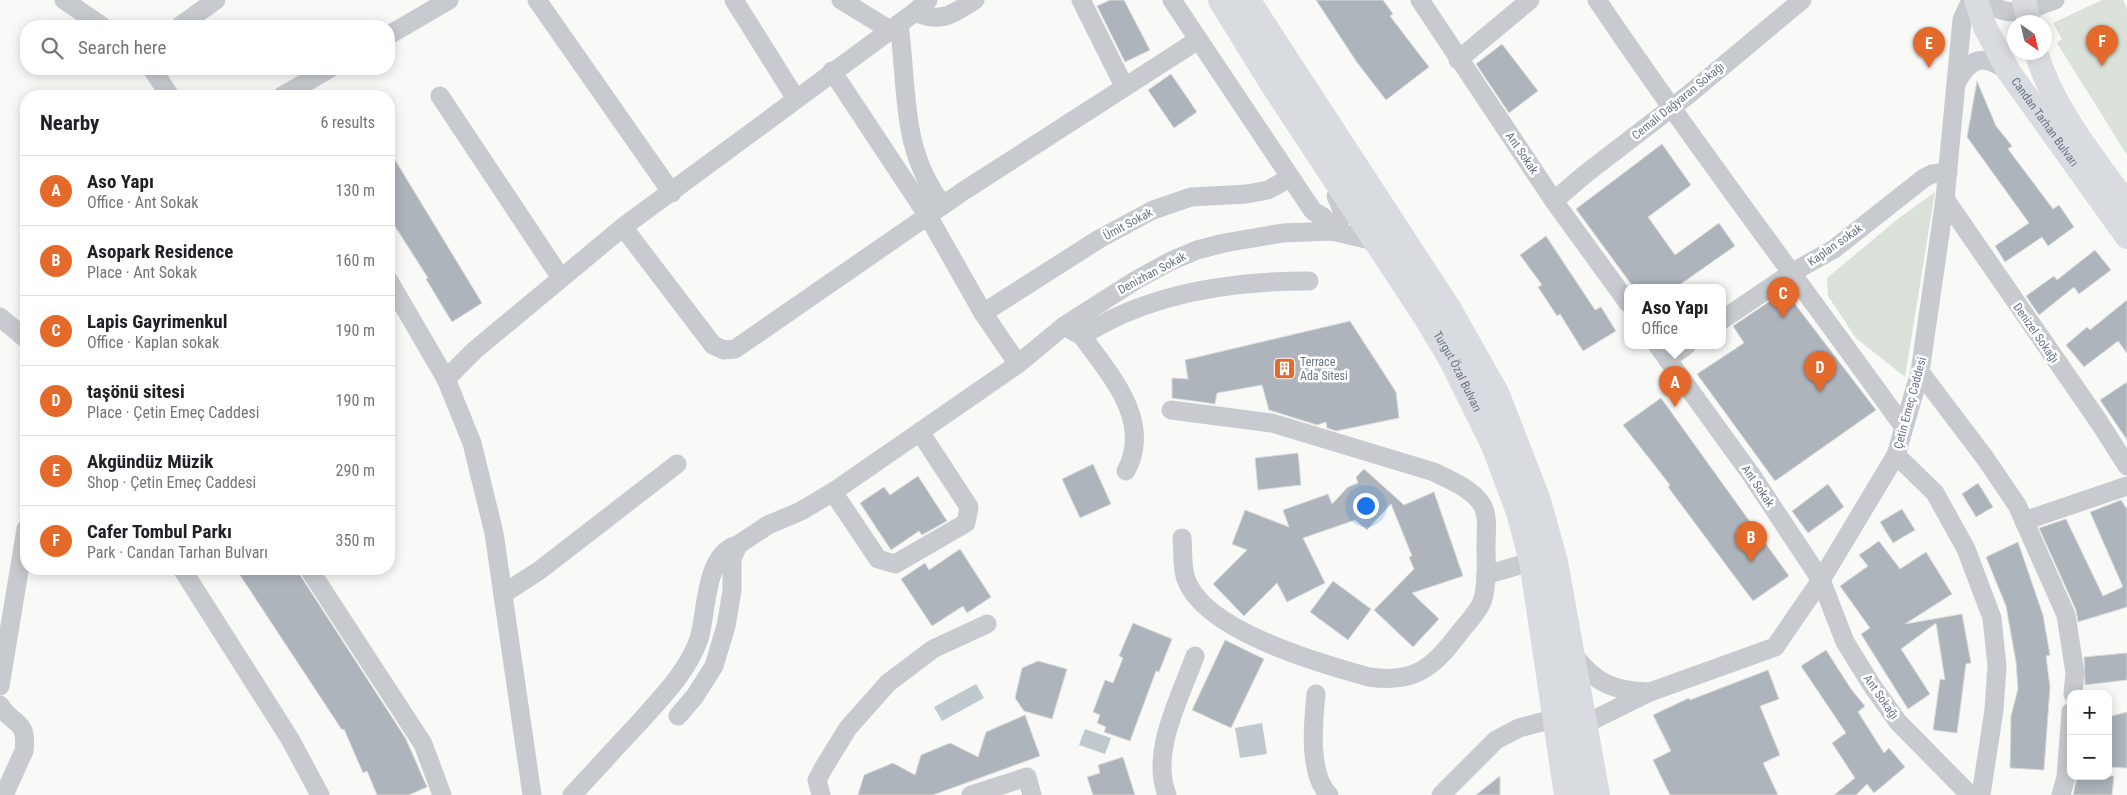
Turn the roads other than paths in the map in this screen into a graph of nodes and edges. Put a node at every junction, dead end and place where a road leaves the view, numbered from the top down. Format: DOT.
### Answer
graph roads {
  1 [pos="64,0"];
  2 [pos="216,0"];
  3 [pos="449,0"];
  4 [pos="536,0"];
  5 [pos="734,0"];
  6 [pos="841,0"];
  7 [pos="975,0"];
  8 [pos="1081,0"];
  9 [pos="1172,0"];
  10 [pos="1204,0"];
  11 [pos="1222,0"];
  12 [pos="1246,0"];
  13 [pos="1264,0"];
  14 [pos="1420,0"];
  15 [pos="1530,0"];
  16 [pos="1597,0"];
  17 [pos="1802,0"];
  18 [pos="1971,0"];
  19 [pos="1976,0"];
  20 [pos="1987,0"];
  21 [pos="2056,0"];
  22 [pos="922,6"];
  23 [pos="2028,14"];
  24 [pos="93,20"];
  25 [pos="188,20"];
  26 [pos="895,27"];
  27 [pos="395,31"];
  28 [pos="1198,40"];
  29 [pos="1458,60"];
  30 [pos="2039,60"];
  31 [pos="832,71"];
  32 [pos="2009,72"];
  33 [pos="156,75"];
  34 [pos="319,75"];
  35 [pos="1122,82"];
  36 [pos="1956,83"];
  37 [pos="166,90"];
  38 [pos="292,90"];
  39 [pos="440,96"];
  40 [pos="796,99"];
  41 [pos="1671,109"];
  42 [pos="1948,172"];
  43 [pos="1290,178"];
  44 [pos="672,193"];
  45 [pos="1336,196"];
  46 [pos="1945,199"];
  47 [pos="1554,202"];
  48 [pos="2127,204"];
  49 [pos="936,211"];
  50 [pos="622,227"];
  51 [pos="1332,231"];
  52 [pos="2127,237"];
  53 [pos="1366,239"];
  54 [pos="1793,272"];
  55 [pos="561,278"];
  56 [pos="1309,281"];
  57 [pos="395,291"];
  58 [pos="1624,298"];
  59 [pos="983,313"];
  60 [pos="0,317"];
  61 [pos="1726,317"];
  62 [pos="1428,318"];
  63 [pos="1064,326"];
  64 [pos="20,334"];
  65 [pos="1082,336"];
  66 [pos="1662,352"];
  67 [pos="1018,364"];
  68 [pos="1920,372"];
  69 [pos="446,379"];
  70 [pos="1496,395"];
  71 [pos="1171,410"];
  72 [pos="1903,426"];
  73 [pos="920,432"];
  74 [pos="1896,455"];
  75 [pos="677,464"];
  76 [pos="2127,466"];
  77 [pos="1126,472"];
  78 [pos="2127,486"];
  79 [pos="833,492"];
  80 [pos="2024,521"];
  81 [pos="1182,538"];
  82 [pos="738,545"];
  83 [pos="1533,560"];
  84 [pos="20,565"];
  85 [pos="186,575"];
  86 [pos="313,575"];
  87 [pos="1486,575"];
  88 [pos="1821,580"];
  89 [pos="503,594"];
  90 [pos="987,624"];
  91 [pos="1571,652"];
  92 [pos="1195,656"];
  93 [pos="0,686"];
  94 [pos="2074,690"];
  95 [pos="1650,692"];
  96 [pos="1316,694"];
  97 [pos="0,705"];
  98 [pos="678,716"];
  99 [pos="1557,718"];
  100 [pos="1585,724"];
  101 [pos="2069,735"];
  102 [pos="4,795"];
  103 [pos="320,795"];
  104 [pos="442,795"];
  105 [pos="532,795"];
  106 [pos="572,795"];
  107 [pos="820,795"];
  108 [pos="971,795"];
  109 [pos="1032,795"];
  110 [pos="1167,795"];
  111 [pos="1329,795"];
  112 [pos="1441,795"];
  113 [pos="1568,795"];
  114 [pos="1596,795"];
  115 [pos="1970,795"];
  116 [pos="1981,795"];
  117 [pos="2062,795"];
  1 -- 24 [label="street"];
  2 -- 25 [label="street"];
  3 -- 27 [label="street"];
  4 -- 44 [label="street"];
  5 -- 40 [label="street"];
  6 -- 26 [label="street"];
  7 -- 22 [label="street"];
  8 -- 35 [label="street"];
  9 -- 28 [label="street"];
  10 -- 45 [label="highway"];
  11 -- 62 [label="highway, Turgut Özal Bulvarı"];
  12 -- 70 [label="highway, Turgut Özal Bulvarı"];
  13 -- 70 [label="highway"];
  14 -- 29 [label="street, Ant Sokak"];
  15 -- 29 [label="street"];
  16 -- 41 [label="street"];
  17 -- 41 [label="street, Cemali Dağyaran Sokağı"];
  18 -- 36 [label="street, Çetin Emeç Caddesi"];
  19 -- 32 [label="main road, Candan Tarhan Bulvarı"];
  20 -- 23 [label="street"];
  21 -- 23 [label="street"];
  22 -- 26 [label="street"];
  26 -- 31 [label="street"];
  26 -- 49 [label="street"];
  28 -- 43 [label="street"];
  28 -- 49 [label="street"];
  29 -- 47 [label="street, Ant Sokak"];
  30 -- 48 [label="main road, Candan Tarhan Bulvarı"];
  31 -- 40 [label="street"];
  31 -- 49 [label="street"];
  32 -- 36 [label="street"];
  32 -- 52 [label="main road, Candan Tarhan Bulvarı"];
  33 -- 37 [label="street"];
  34 -- 38 [label="street"];
  36 -- 42 [label="street, Çetin Emeç Caddesi"];
  39 -- 55 [label="street"];
  40 -- 44 [label="street"];
  41 -- 47 [label="street, Cemali Dağyaran Sokağı"];
  41 -- 54 [label="street"];
  42 -- 46 [label="street, Çetin Emeç Caddesi"];
  42 -- 54 [label="street, Kaplan sokak"];
  43 -- 51 [label="street"];
  43 -- 59 [label="street, Ümit Sokak"];
  44 -- 50 [label="street"];
  45 -- 51 [label="street"];
  45 -- 53 [label="highway"];
  46 -- 68 [label="street, Çetin Emeç Caddesi"];
  46 -- 76 [label="street, Denizel Sokağı"];
  47 -- 58 [label="street, Ant Sokak"];
  49 -- 50 [label="street"];
  49 -- 59 [label="street"];
  50 -- 55 [label="street"];
  51 -- 53 [label="street, Denizhan Sokak"];
  51 -- 63 [label="street, Denizhan Sokak"];
  53 -- 62 [label="highway"];
  54 -- 61 [label="street, Kaplan sokak"];
  54 -- 72 [label="street"];
  55 -- 69 [label="street"];
  56 -- 65 [label="street"];
  57 -- 69 [label="street"];
  59 -- 67 [label="street"];
  60 -- 64 [label="street"];
  62 -- 83 [label="highway, Turgut Özal Bulvarı"];
  63 -- 65 [label="street"];
  63 -- 67 [label="street, Denizhan Sokak"];
  65 -- 77 [label="street"];
  66 -- 88 [label="street, Ant Sokak"];
  67 -- 73 [label="street, Denizhan Sokak"];
  68 -- 72 [label="street, Çetin Emeç Caddesi"];
  68 -- 80 [label="street"];
  69 -- 89 [label="street"];
  70 -- 91 [label="highway, Turgut Özal Bulvarı"];
  71 -- 87 [label="street"];
  72 -- 74 [label="street, Çetin Emeç Caddesi"];
  73 -- 79 [label="street, Denizhan Sokak"];
  73 -- 79 [label="street"];
  74 -- 88 [label="street, Çetin Emeç Caddesi"];
  74 -- 116 [label="street"];
  75 -- 89 [label="street"];
  78 -- 80 [label="street"];
  79 -- 82 [label="street, Denizhan Sokak"];
  80 -- 94 [label="street"];
  81 -- 87 [label="street"];
  82 -- 98 [label="street"];
  82 -- 106 [label="street, Denizhan Sokak"];
  83 -- 87 [label="street"];
  83 -- 99 [label="highway, Turgut Özal Bulvarı"];
  84 -- 93 [label="street"];
  85 -- 103 [label="street"];
  86 -- 104 [label="street"];
  88 -- 95 [label="street, Çetin Emeç Caddesi"];
  88 -- 115 [label="street, Ant Sokağı"];
  89 -- 105 [label="street"];
  90 -- 107 [label="street"];
  91 -- 95 [label="street, Çetin Emeç Caddesi"];
  91 -- 100 [label="highway, Turgut Özal Bulvarı"];
  92 -- 110 [label="street"];
  95 -- 100 [label="street, Çetin Emeç Caddesi"];
  96 -- 111 [label="street"];
  97 -- 102 [label="street"];
  99 -- 112 [label="street"];
  99 -- 113 [label="highway, Turgut Özal Bulvarı"];
  100 -- 114 [label="highway, Turgut Özal Bulvarı"];
  101 -- 117 [label="street"];
  108 -- 109 [label="street"];
}
